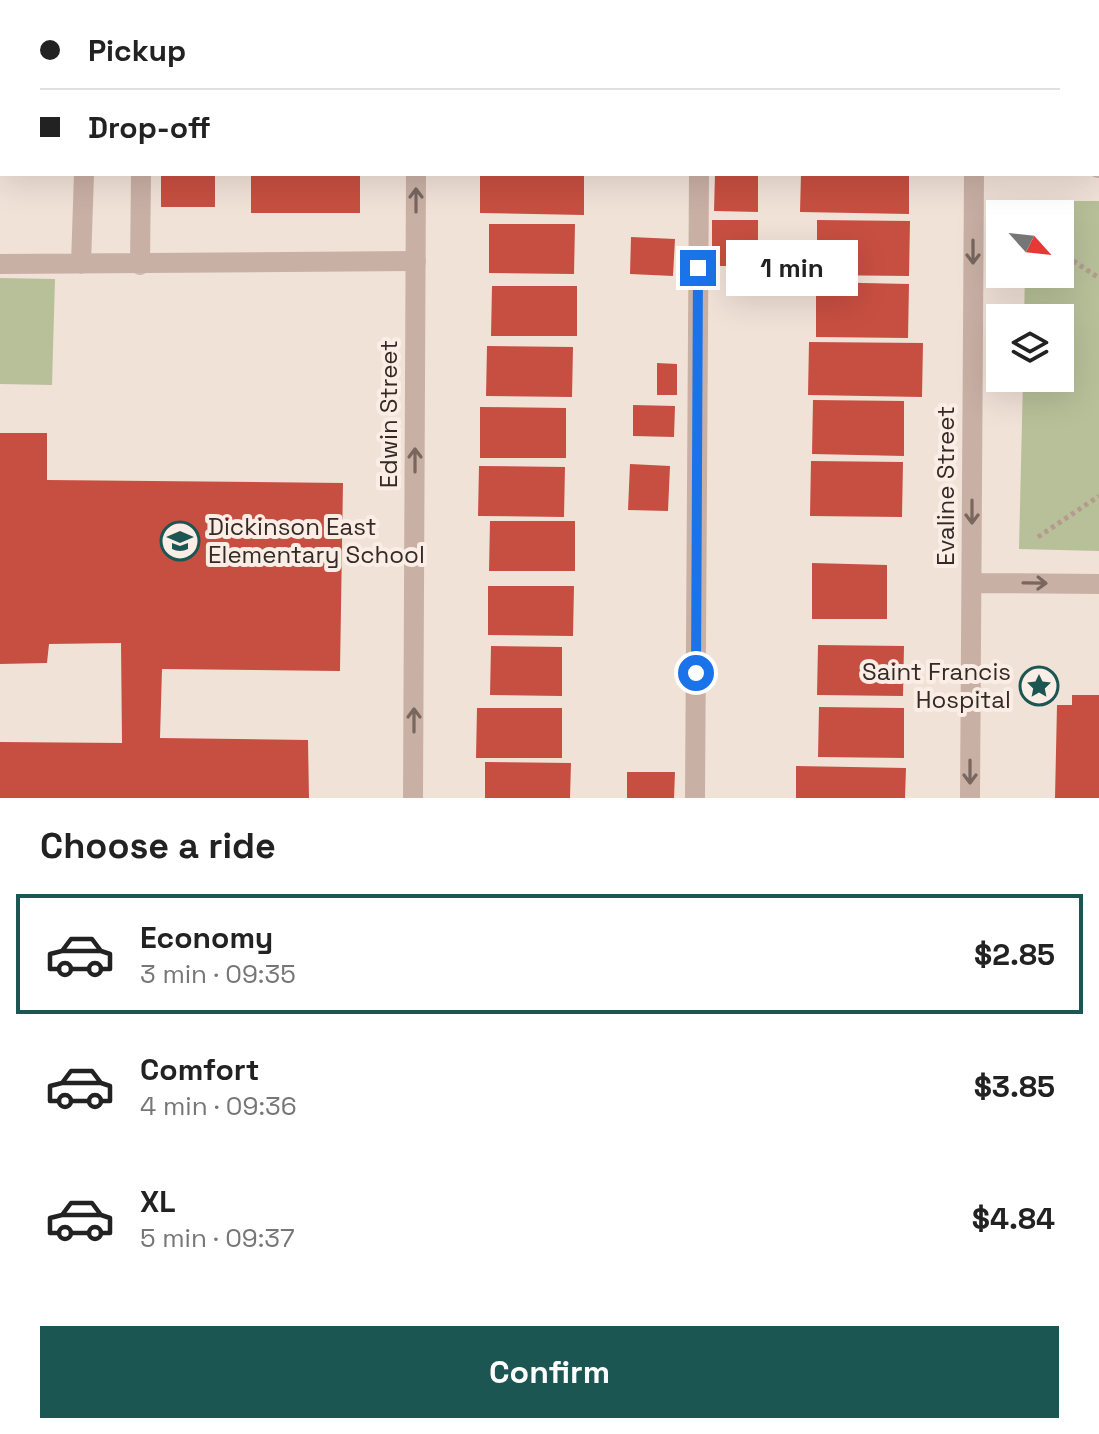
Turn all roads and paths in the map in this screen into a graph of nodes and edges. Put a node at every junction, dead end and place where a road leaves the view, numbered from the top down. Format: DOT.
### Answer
graph roads {
  1 [pos="84,176"];
  2 [pos="141,176"];
  3 [pos="416,176"];
  4 [pos="699,176"];
  5 [pos="974,176"];
  6 [pos="416,261"];
  7 [pos="1074,261"];
  8 [pos="0,264"];
  9 [pos="81,264"];
  10 [pos="140,265"];
  11 [pos="1099,278"];
  12 [pos="1099,496"];
  13 [pos="1038,537"];
  14 [pos="972,583"];
  15 [pos="1099,584"];
  16 [pos="413,798"];
  17 [pos="695,798"];
  18 [pos="970,798"];
  1 -- 9 [label="street"];
  2 -- 10 [label="street"];
  6 -- 3 [label="street, Edwin Street, one-way"];
  4 -- 17 [label="street"];
  5 -- 14 [label="street, Evaline Street, one-way"];
  6 -- 10 [label="street"];
  16 -- 6 [label="street, Edwin Street, one-way"];
  7 -- 11 [label="path"];
  8 -- 9 [label="street"];
  9 -- 10 [label="street"];
  12 -- 13 [label="path"];
  14 -- 15 [label="street, one-way"];
  14 -- 18 [label="street, Evaline Street, one-way"];
}
